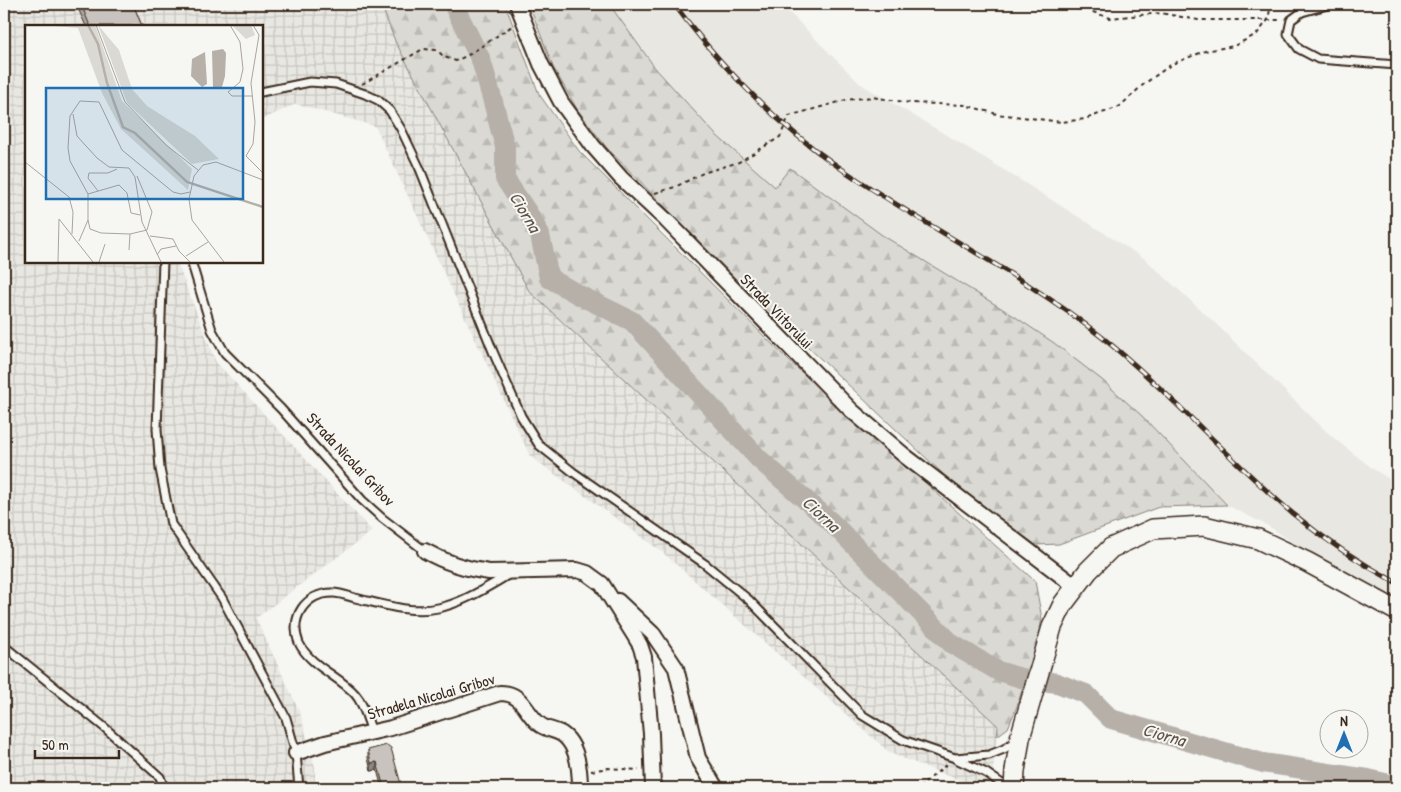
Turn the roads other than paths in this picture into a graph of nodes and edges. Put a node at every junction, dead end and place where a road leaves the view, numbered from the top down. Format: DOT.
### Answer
graph roads {
  1 [pos="517,4"];
  2 [pos="1331,4"];
  3 [pos="1397,65"];
  4 [pos="262,92"];
  5 [pos="163,262"];
  6 [pos="191,262"];
  7 [pos="425,550"];
  8 [pos="514,572"];
  9 [pos="1076,587"];
  10 [pos="607,592"];
  11 [pos="1397,611"];
  12 [pos="4,646"];
  13 [pos="372,732"];
  14 [pos="1020,738"];
  15 [pos="296,753"];
  16 [pos="955,758"];
  17 [pos="164,788"];
  18 [pos="299,788"];
  19 [pos="580,788"];
  20 [pos="653,788"];
  21 [pos="716,788"];
  22 [pos="1008,788"];
  23 [pos="1014,788"];
  1 -- 9 [label="street, Strada Viitorului"];
  2 -- 3 [label="lane"];
  4 -- 16 [label="lane"];
  5 -- 15 [label="lane"];
  6 -- 7 [label="lane, Strada Nicolai Gribov"];
  7 -- 8 [label="street, Strada Nicolai Gribov"];
  8 -- 10 [label="street, Strada Nicolai Gribov"];
  8 -- 13 [label="lane"];
  9 -- 11 [label="main road"];
  9 -- 14 [label="main road"];
  10 -- 20 [label="street, Strada Nicolai Gribov"];
  10 -- 21 [label="street"];
  12 -- 17 [label="lane"];
  13 -- 15 [label="street, Stradela Nicolai Gribov"];
  13 -- 19 [label="street, Stradela Nicolai Gribov"];
  14 -- 16 [label="lane"];
  14 -- 23 [label="main road"];
  15 -- 18 [label="lane"];
  16 -- 22 [label="lane"];
}
